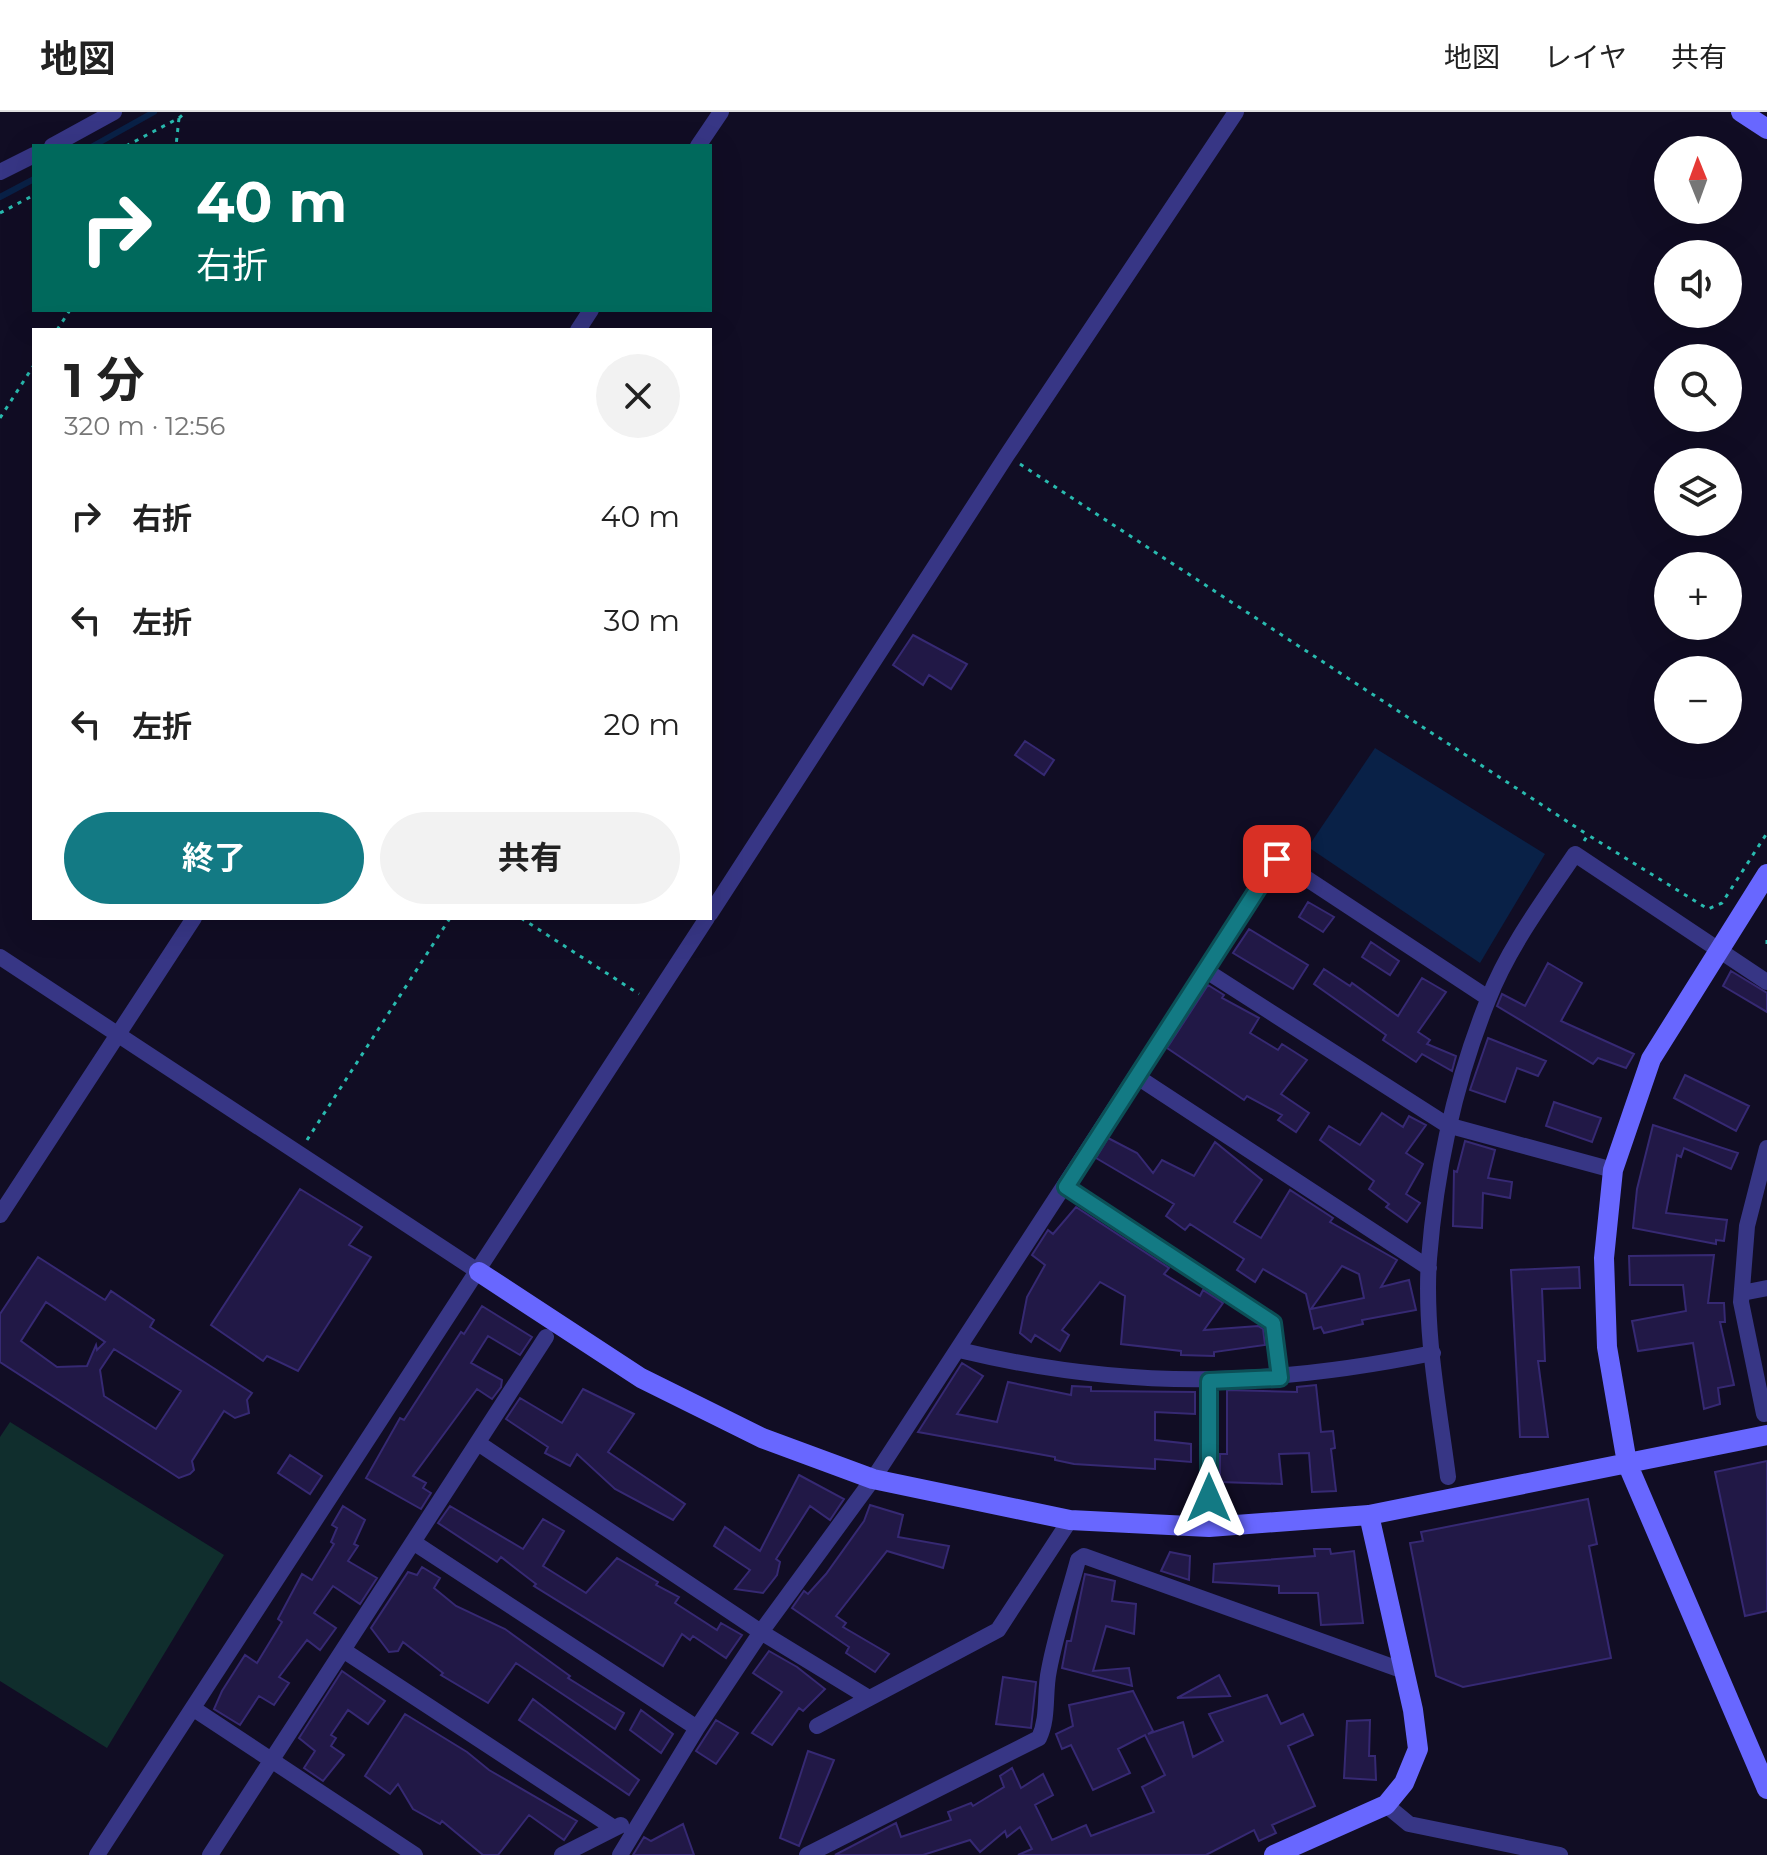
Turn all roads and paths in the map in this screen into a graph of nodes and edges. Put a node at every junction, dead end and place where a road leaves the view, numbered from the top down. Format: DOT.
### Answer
graph roads {
  1 [pos="114,112"];
  2 [pos="186,112"];
  3 [pos="721,112"];
  4 [pos="1236,112"];
  5 [pos="1741,112"];
  6 [pos="179,118"];
  7 [pos="1767,129"];
  8 [pos="56,144"];
  9 [pos="130,144"];
  10 [pos="176,144"];
  11 [pos="699,144"];
  12 [pos="32,156"];
  13 [pos="0,172"];
  14 [pos="32,196"];
  15 [pos="0,213"];
  16 [pos="32,368"];
  17 [pos="0,418"];
  18 [pos="1007,455"];
  19 [pos="1767,833"];
  20 [pos="1588,835"];
  21 [pos="1575,854"];
  22 [pos="1767,874"];
  23 [pos="712,911"];
  24 [pos="193,920"];
  25 [pos="449,920"];
  26 [pos="524,920"];
  27 [pos="706,920"];
  28 [pos="1717,950"];
  29 [pos="0,957"];
  30 [pos="1205,970"];
  31 [pos="1767,982"];
  32 [pos="1488,998"];
  33 [pos="652,1003"];
  34 [pos="118,1034"];
  35 [pos="1136,1076"];
  36 [pos="1447,1125"];
  37 [pos="1767,1148"];
  38 [pos="299,1153"];
  39 [pos="1613,1170"];
  40 [pos="1066,1187"];
  41 [pos="0,1215"];
  42 [pos="1429,1268"];
  43 [pos="479,1272"];
  44 [pos="1767,1288"];
  45 [pos="1742,1293"];
  46 [pos="546,1337"];
  47 [pos="959,1350"];
  48 [pos="1433,1353"];
  49 [pos="1280,1378"];
  50 [pos="1209,1381"];
  51 [pos="1764,1414"];
  52 [pos="1767,1435"];
  53 [pos="478,1443"];
  54 [pos="1627,1463"];
  55 [pos="1448,1477"];
  56 [pos="873,1479"];
  57 [pos="1369,1515"];
  58 [pos="1070,1520"];
  59 [pos="1209,1527"];
  60 [pos="413,1542"];
  61 [pos="1053,1546"];
  62 [pos="1078,1560"];
  63 [pos="761,1632"];
  64 [pos="343,1650"];
  65 [pos="1404,1671"];
  66 [pos="869,1698"];
  67 [pos="194,1709"];
  68 [pos="817,1726"];
  69 [pos="697,1728"];
  70 [pos="271,1761"];
  71 [pos="1767,1789"];
  72 [pos="1386,1805"];
  73 [pos="644,1814"];
  74 [pos="614,1828"];
  75 [pos="97,1855"];
  76 [pos="210,1855"];
  77 [pos="415,1855"];
  78 [pos="562,1855"];
  79 [pos="620,1855"];
  80 [pos="807,1855"];
  81 [pos="1274,1855"];
  82 [pos="1560,1855"];
  1 -- 8 [label="street"];
  2 -- 6 [label="path"];
  3 -- 11 [label="street"];
  4 -- 18 [label="street"];
  5 -- 7 [label="street"];
  6 -- 9 [label="path"];
  6 -- 10 [label="path"];
  12 -- 13 [label="street"];
  14 -- 15 [label="path"];
  16 -- 17 [label="path"];
  18 -- 20 [label="path"];
  18 -- 23 [label="street"];
  19 -- 20 [label="path"];
  20 -- 21 [label="path"];
  21 -- 28 [label="street"];
  21 -- 32 [label="street"];
  22 -- 28 [label="street"];
  24 -- 34 [label="street"];
  25 -- 38 [label="path"];
  26 -- 33 [label="path"];
  27 -- 33 [label="street"];
  28 -- 31 [label="street"];
  28 -- 39 [label="street"];
  29 -- 34 [label="street"];
  30 -- 32 [label="street"];
  30 -- 35 [label="street"];
  30 -- 36 [label="street"];
  32 -- 36 [label="street"];
  33 -- 43 [label="street"];
  34 -- 38 [label="street"];
  34 -- 41 [label="street"];
  35 -- 40 [label="street"];
  35 -- 42 [label="street"];
  36 -- 39 [label="street"];
  36 -- 42 [label="street"];
  37 -- 45 [label="street"];
  38 -- 43 [label="street"];
  39 -- 54 [label="street"];
  40 -- 47 [label="street"];
  40 -- 49 [label="street"];
  42 -- 48 [label="street"];
  43 -- 56 [label="street"];
  43 -- 67 [label="street"];
  44 -- 45 [label="street"];
  45 -- 51 [label="street"];
  46 -- 53 [label="street"];
  47 -- 50 [label="street"];
  47 -- 56 [label="street"];
  48 -- 49 [label="street"];
  48 -- 55 [label="street"];
  49 -- 50 [label="street"];
  50 -- 59 [label="street"];
  52 -- 54 [label="street"];
  53 -- 60 [label="street"];
  53 -- 63 [label="street"];
  54 -- 57 [label="street"];
  54 -- 71 [label="street"];
  56 -- 58 [label="street"];
  56 -- 63 [label="street"];
  57 -- 59 [label="street"];
  57 -- 65 [label="street"];
  58 -- 59 [label="street"];
  58 -- 61 [label="street"];
  60 -- 64 [label="street"];
  60 -- 69 [label="street"];
  61 -- 62 [label="street"];
  61 -- 66 [label="street"];
  62 -- 65 [label="street"];
  62 -- 80 [label="street"];
  63 -- 66 [label="street"];
  63 -- 69 [label="street"];
  64 -- 70 [label="street"];
  64 -- 74 [label="street"];
  65 -- 72 [label="street"];
  66 -- 68 [label="street"];
  67 -- 70 [label="street"];
  67 -- 75 [label="street"];
  69 -- 73 [label="street"];
  70 -- 76 [label="street"];
  70 -- 77 [label="street"];
  72 -- 81 [label="street"];
  72 -- 82 [label="street"];
  73 -- 74 [label="street"];
  73 -- 79 [label="street"];
  74 -- 78 [label="street"];
}
